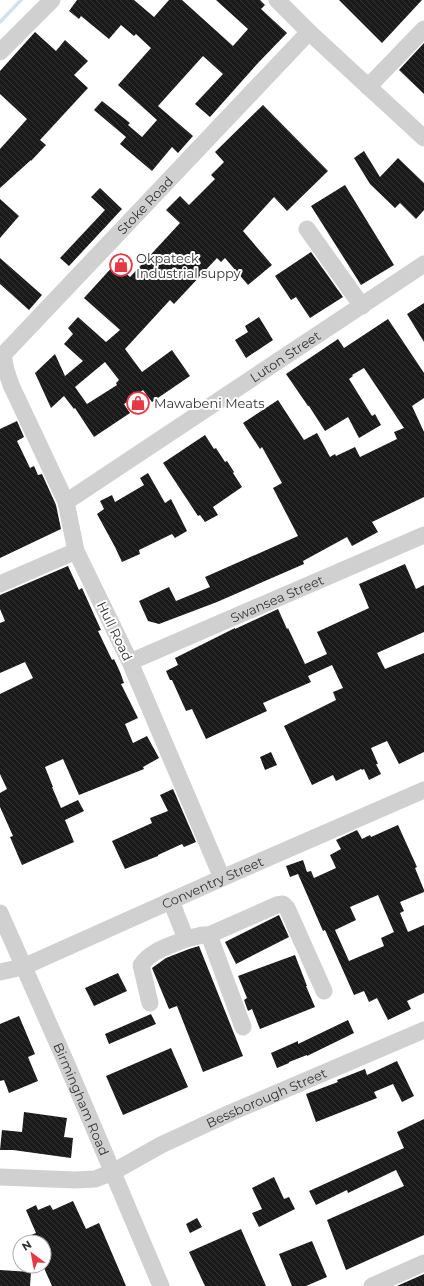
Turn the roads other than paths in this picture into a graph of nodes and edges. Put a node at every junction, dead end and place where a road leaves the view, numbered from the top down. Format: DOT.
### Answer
graph roads {
  1 [pos="52,0"];
  2 [pos="277,0"];
  3 [pos="424,29"];
  4 [pos="309,32"];
  5 [pos="0,52"];
  6 [pos="368,87"];
  7 [pos="424,138"];
  8 [pos="307,229"];
  9 [pos="424,264"];
  10 [pos="362,306"];
  11 [pos="2,354"];
  12 [pos="11,385"];
  13 [pos="66,502"];
  14 [pos="424,535"];
  15 [pos="76,551"];
  16 [pos="0,584"];
  17 [pos="130,662"];
  18 [pos="424,790"];
  19 [pos="222,878"];
  20 [pos="171,901"];
  21 [pos="0,913"];
  22 [pos="209,936"];
  23 [pos="186,939"];
  24 [pos="23,967"];
  25 [pos="0,972"];
  26 [pos="324,990"];
  27 [pos="150,1003"];
  28 [pos="243,1027"];
  29 [pos="424,1030"];
  30 [pos="113,1172"];
  31 [pos="0,1176"];
  32 [pos="424,1263"];
  33 [pos="160,1286"];
  34 [pos="372,1286"];
  1 -- 5 [label="street"];
  2 -- 4 [label="street"];
  3 -- 6 [label="street"];
  4 -- 6 [label="street"];
  4 -- 11 [label="street, Stoke Road"];
  6 -- 7 [label="street"];
  8 -- 10 [label="street"];
  9 -- 10 [label="street, Luton Street"];
  10 -- 13 [label="street, Luton Street"];
  11 -- 12 [label="street, Stoke Road"];
  12 -- 13 [label="street, Hull Road"];
  13 -- 15 [label="street, Hull Road"];
  14 -- 17 [label="street, Swansea Street"];
  15 -- 16 [label="street"];
  15 -- 17 [label="street, Hull Road"];
  17 -- 19 [label="street, Hull Road"];
  18 -- 19 [label="street, Conventry Street"];
  19 -- 20 [label="street, Conventry Street"];
  20 -- 23 [label="street"];
  20 -- 24 [label="street, Conventry Street"];
  21 -- 24 [label="street, Birmingham Road"];
  22 -- 23 [label="street"];
  22 -- 26 [label="street"];
  22 -- 28 [label="street"];
  23 -- 27 [label="street"];
  24 -- 25 [label="street, Conventry Street"];
  24 -- 30 [label="street, Birmingham Road"];
  29 -- 30 [label="street, Bessborough Street"];
  30 -- 31 [label="street, Bessborough Street"];
  30 -- 33 [label="street, Birmingham Road"];
  32 -- 34 [label="street"];
}
